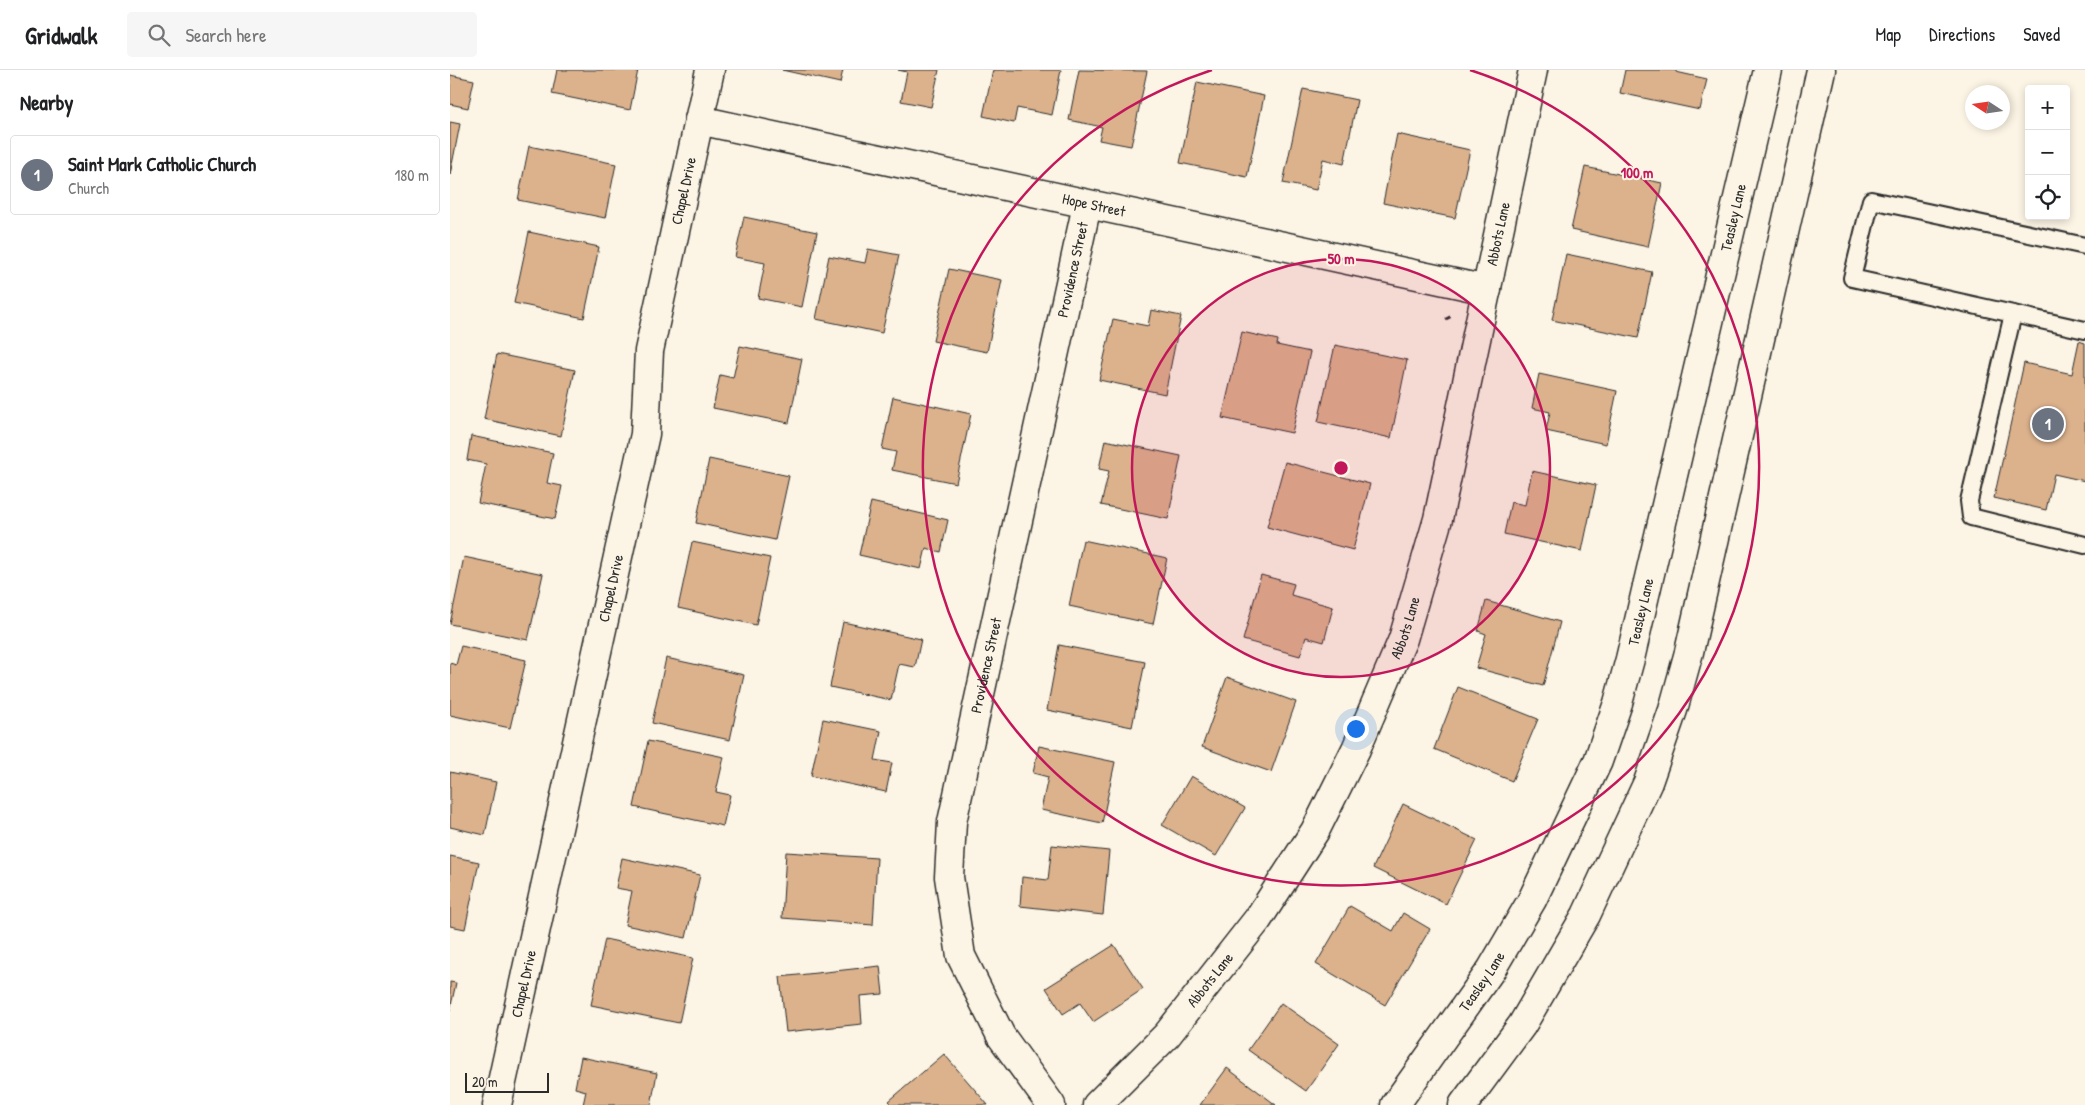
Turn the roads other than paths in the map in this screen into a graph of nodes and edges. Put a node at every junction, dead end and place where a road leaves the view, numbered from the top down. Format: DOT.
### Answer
graph roads {
  1 [pos="710,70"];
  2 [pos="1768,70"];
  3 [pos="1821,70"];
  4 [pos="1530,71"];
  5 [pos="699,120"];
  6 [pos="1087,205"];
  7 [pos="2085,246"];
  8 [pos="1487,290"];
  9 [pos="2013,314"];
  10 [pos="2085,330"];
  11 [pos="2085,545"];
  12 [pos="497,1105"];
  13 [pos="1051,1105"];
  14 [pos="1097,1105"];
  15 [pos="1394,1105"];
  16 [pos="1463,1105"];
  1 -- 5 [label="street, Chapel Drive"];
  2 -- 15 [label="street, Teasley Lane"];
  3 -- 16 [label="street"];
  4 -- 8 [label="street, Abbots Lane"];
  5 -- 6 [label="street, Hope Street"];
  5 -- 12 [label="street, Chapel Drive"];
  6 -- 8 [label="street, Hope Street"];
  6 -- 13 [label="street, Providence Street"];
  7 -- 9 [label="lane"];
  8 -- 14 [label="street, Abbots Lane"];
  9 -- 10 [label="lane"];
  9 -- 11 [label="lane"];
}
